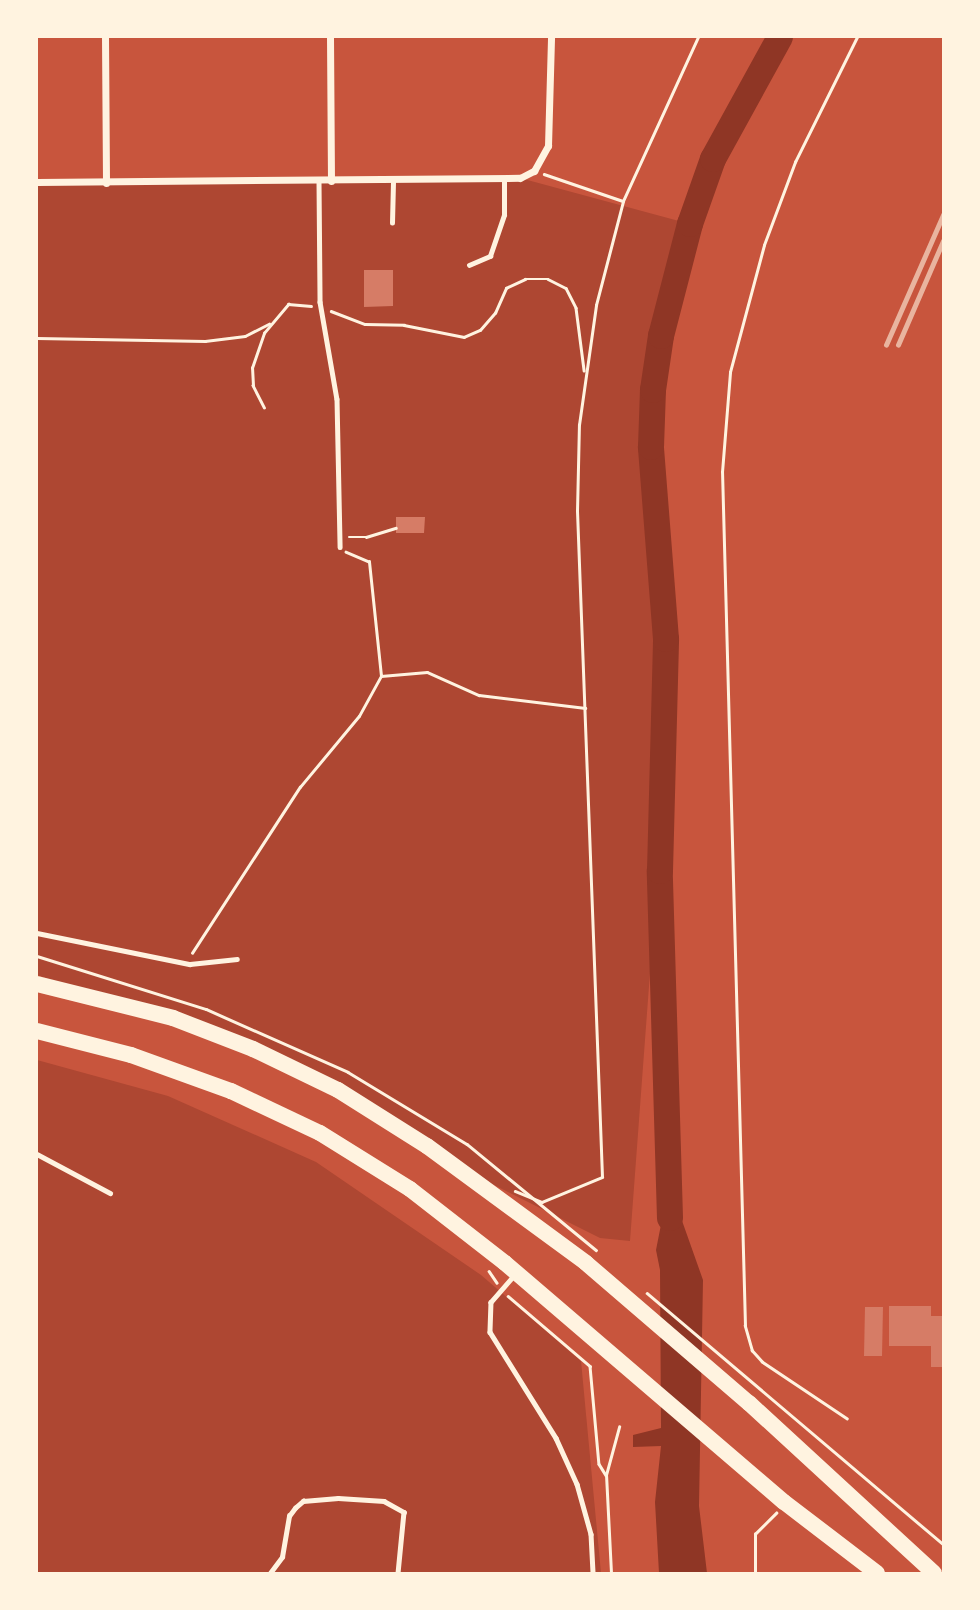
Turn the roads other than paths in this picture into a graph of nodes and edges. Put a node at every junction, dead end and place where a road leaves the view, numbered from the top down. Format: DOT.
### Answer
graph roads {
  1 [pos="106,37"];
  2 [pos="330,37"];
  3 [pos="551,37"];
  4 [pos="319,181"];
  5 [pos="331,181"];
  6 [pos="393,181"];
  7 [pos="504,181"];
  8 [pos="37,183"];
  9 [pos="106,183"];
  10 [pos="392,223"];
  11 [pos="469,265"];
  12 [pos="340,547"];
  13 [pos="37,933"];
  14 [pos="237,959"];
  15 [pos="37,984"];
  16 [pos="37,1031"];
  17 [pos="37,1154"];
  18 [pos="110,1193"];
  19 [pos="516,1273"];
  20 [pos="270,1573"];
  21 [pos="398,1573"];
  22 [pos="593,1573"];
  23 [pos="877,1573"];
  24 [pos="934,1573"];
  1 -- 9 [label="street"];
  2 -- 5 [label="street"];
  3 -- 7 [label="street"];
  4 -- 5 [label="street"];
  4 -- 9 [label="street"];
  4 -- 12 [label="lane"];
  5 -- 6 [label="street"];
  6 -- 7 [label="street"];
  6 -- 10 [label="lane"];
  7 -- 11 [label="lane"];
  8 -- 9 [label="street"];
  13 -- 14 [label="lane"];
  15 -- 24 [label="highway"];
  16 -- 19 [label="highway"];
  17 -- 18 [label="lane"];
  19 -- 22 [label="lane"];
  19 -- 23 [label="highway"];
  20 -- 21 [label="lane"];
}
